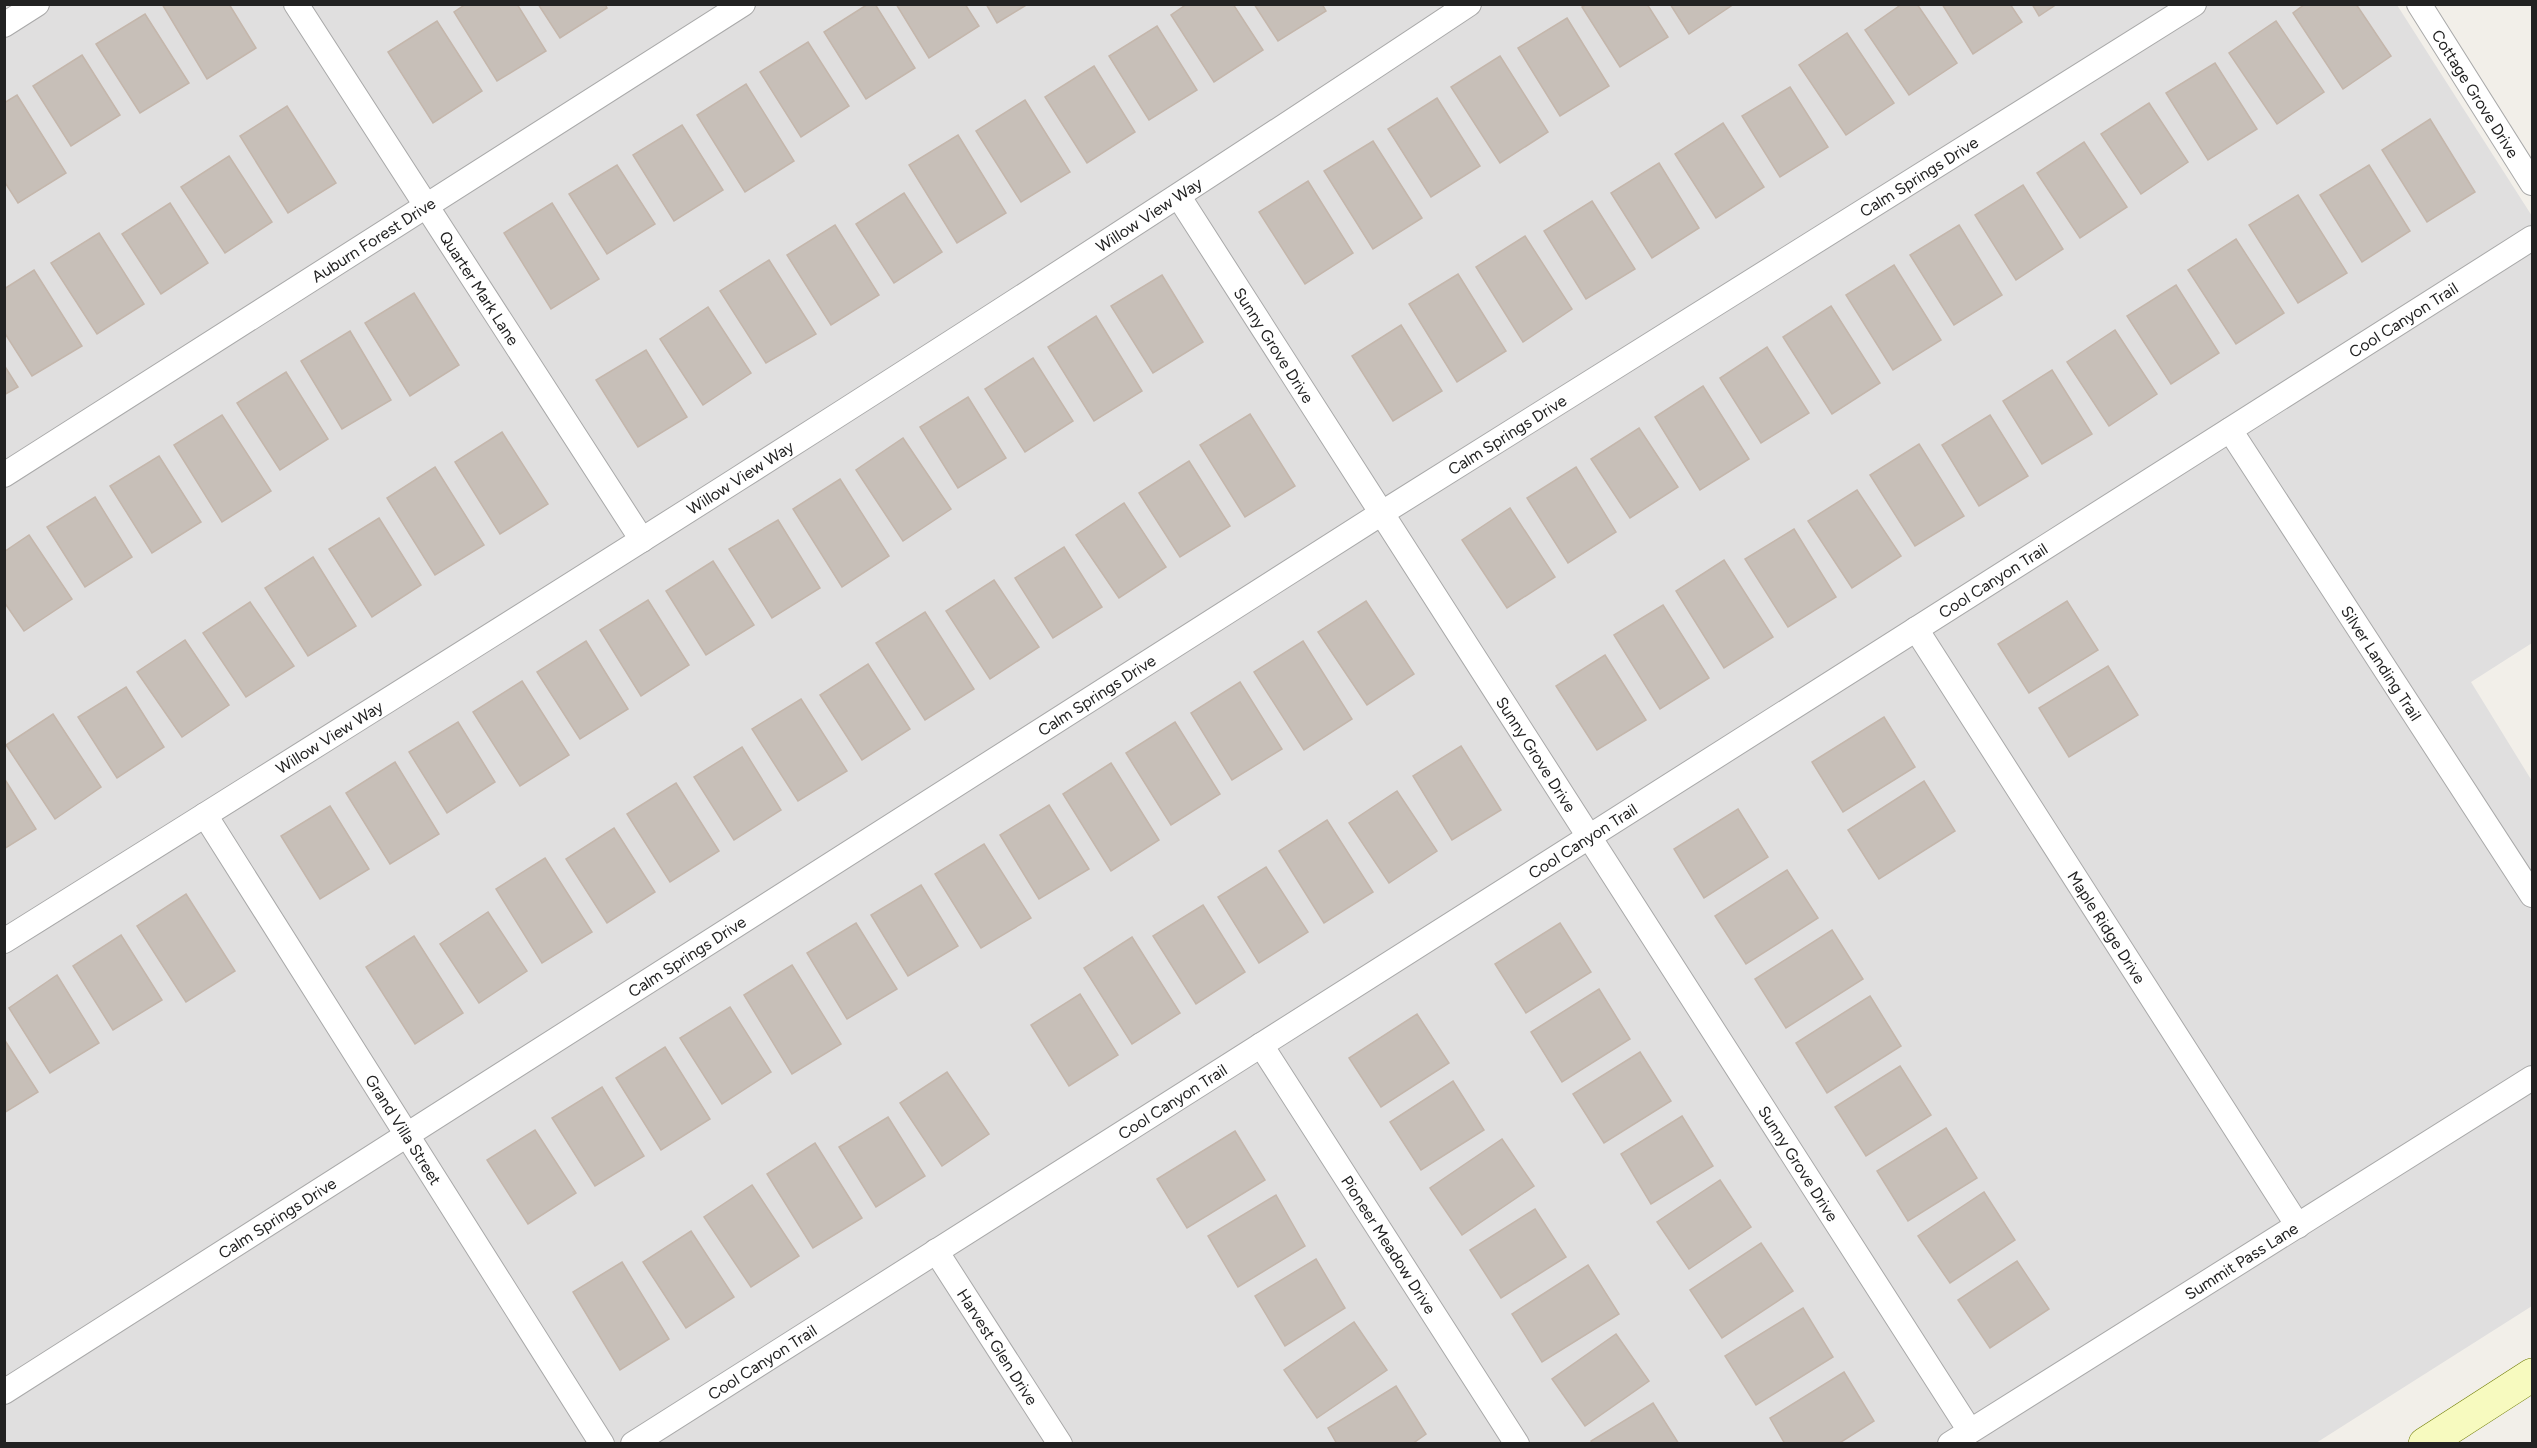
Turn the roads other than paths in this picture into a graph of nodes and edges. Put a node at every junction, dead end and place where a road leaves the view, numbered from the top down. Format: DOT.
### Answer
graph roads {
  1 [pos="37,4"];
  2 [pos="296,4"];
  3 [pos="743,4"];
  4 [pos="1469,4"];
  5 [pos="2194,4"];
  6 [pos="2419,4"];
  7 [pos="4,25"];
  8 [pos="2532,183"];
  9 [pos="1179,197"];
  10 [pos="424,206"];
  11 [pos="2532,238"];
  12 [pos="2230,430"];
  13 [pos="4,475"];
  14 [pos="1382,513"];
  15 [pos="642,540"];
  16 [pos="1916,629"];
  17 [pos="205,815"];
  18 [pos="1589,836"];
  19 [pos="2532,895"];
  20 [pos="4,941"];
  21 [pos="1261,1045"];
  22 [pos="2532,1078"];
  23 [pos="406,1133"];
  24 [pos="2298,1226"];
  25 [pos="936,1251"];
  26 [pos="2532,1375"];
  27 [pos="4,1392"];
  28 [pos="1960,1437"];
  29 [pos="602,1443"];
  30 [pos="633,1443"];
  31 [pos="1060,1443"];
  32 [pos="1517,1443"];
  33 [pos="2425,1443"];
  1 -- 7 [label="street"];
  2 -- 10 [label="street, Quarter Mark Lane"];
  3 -- 10 [label="street, Auburn Forest Drive"];
  4 -- 9 [label="street, Willow View Way"];
  5 -- 14 [label="street, Calm Springs Drive"];
  6 -- 8 [label="street, Cottage Grove Drive"];
  9 -- 14 [label="street, Sunny Grove Drive"];
  9 -- 15 [label="street, Willow View Way"];
  10 -- 13 [label="street, Auburn Forest Drive"];
  10 -- 15 [label="street, Quarter Mark Lane"];
  11 -- 12 [label="street, Cool Canyon Trail"];
  12 -- 16 [label="street, Cool Canyon Trail"];
  12 -- 19 [label="street, Silver Landing Trail"];
  14 -- 18 [label="street, Sunny Grove Drive"];
  14 -- 23 [label="street, Calm Springs Drive"];
  15 -- 17 [label="street, Willow View Way"];
  16 -- 18 [label="street, Cool Canyon Trail"];
  16 -- 24 [label="street, Maple Ridge Drive"];
  17 -- 20 [label="street, Willow View Way"];
  17 -- 23 [label="street, Grand Villa Street"];
  18 -- 21 [label="street, Cool Canyon Trail"];
  18 -- 28 [label="street, Sunny Grove Drive"];
  21 -- 25 [label="street, Cool Canyon Trail"];
  21 -- 32 [label="street, Pioneer Meadow Drive"];
  22 -- 24 [label="street, Summit Pass Lane"];
  23 -- 27 [label="street, Calm Springs Drive"];
  23 -- 29 [label="street, Grand Villa Street"];
  24 -- 28 [label="street, Summit Pass Lane"];
  25 -- 30 [label="street, Cool Canyon Trail"];
  25 -- 31 [label="street, Harvest Glen Drive"];
  26 -- 33 [label="street"];
}
